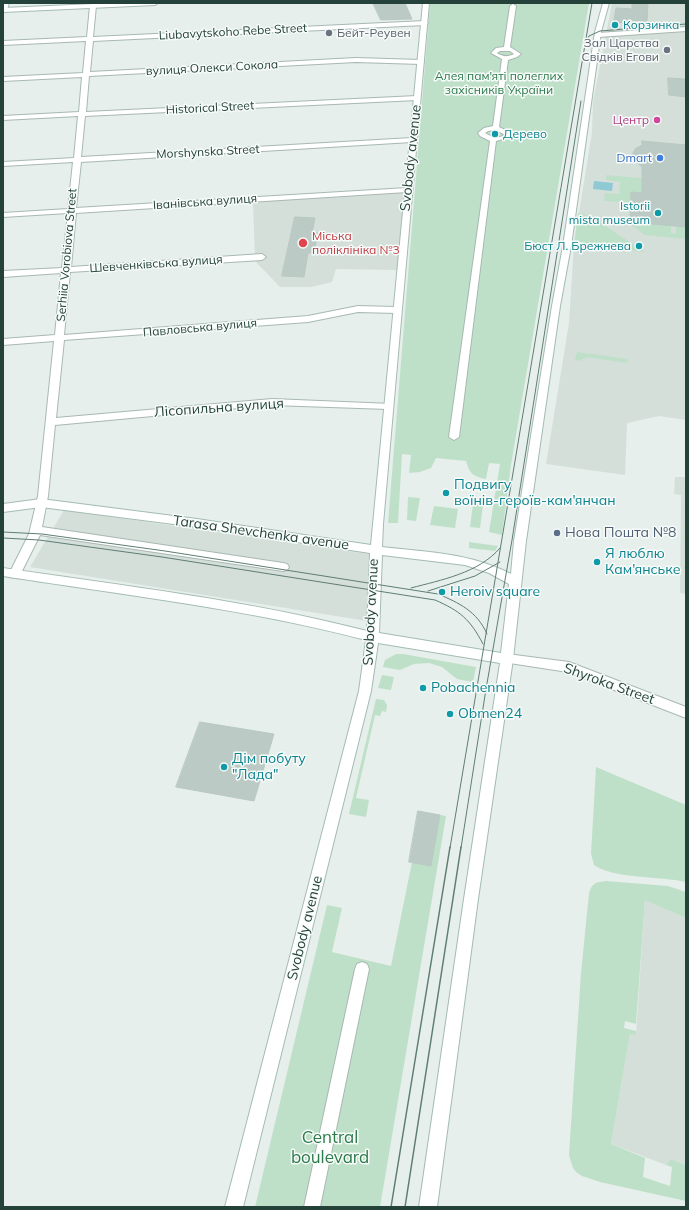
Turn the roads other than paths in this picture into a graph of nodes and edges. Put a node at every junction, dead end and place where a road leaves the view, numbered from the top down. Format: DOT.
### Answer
graph roads {
  1 [pos="6,3"];
  2 [pos="155,3"];
  3 [pos="426,3"];
  4 [pos="606,3"];
  5 [pos="93,6"];
  6 [pos="513,6"];
  7 [pos="3,10"];
  8 [pos="425,23"];
  9 [pos="686,29"];
  10 [pos="598,35"];
  11 [pos="89,39"];
  12 [pos="3,43"];
  13 [pos="506,49"];
  14 [pos="505,58"];
  15 [pos="421,62"];
  16 [pos="85,75"];
  17 [pos="3,79"];
  18 [pos="417,98"];
  19 [pos="82,114"];
  20 [pos="3,118"];
  21 [pos="496,128"];
  22 [pos="412,140"];
  23 [pos="494,140"];
  24 [pos="77,160"];
  25 [pos="3,164"];
  26 [pos="408,190"];
  27 [pos="71,210"];
  28 [pos="3,215"];
  29 [pos="262,257"];
  30 [pos="66,269"];
  31 [pos="3,274"];
  32 [pos="396,310"];
  33 [pos="60,339"];
  34 [pos="3,342"];
  35 [pos="388,406"];
  36 [pos="50,422"];
  37 [pos="454,437"];
  38 [pos="41,503"];
  39 [pos="3,508"];
  40 [pos="36,530"];
  41 [pos="375,550"];
  42 [pos="283,567"];
  43 [pos="9,573"];
  44 [pos="516,582"];
  45 [pos="373,637"];
  46 [pos="507,659"];
  47 [pos="686,713"];
  48 [pos="362,968"];
  49 [pos="234,1207"];
  50 [pos="312,1207"];
  51 [pos="428,1207"];
  1 -- 7 [label="street"];
  2 -- 5 [label="street"];
  3 -- 8 [label="street, Svobody avenue"];
  4 -- 10 [label="street"];
  5 -- 7 [label="street"];
  5 -- 11 [label="street, Serhiia Vorobiova Street"];
  6 -- 13 [label="street"];
  8 -- 11 [label="street, Liubavytskoho Rebe Street"];
  8 -- 15 [label="street, Svobody avenue"];
  9 -- 10 [label="street"];
  10 -- 44 [label="street"];
  11 -- 12 [label="street, Liubavytskoho Rebe Street"];
  11 -- 16 [label="street, Serhiia Vorobiova Street"];
  13 -- 14 [label="street"];
  13 -- 14 [label="street"];
  14 -- 21 [label="street"];
  15 -- 16 [label="street, вулиця Олекси Сокола"];
  15 -- 18 [label="street, Svobody avenue"];
  16 -- 17 [label="street, вулиця Олекси Сокола"];
  16 -- 19 [label="street, Serhiia Vorobiova Street"];
  18 -- 19 [label="street, Historical Street"];
  18 -- 22 [label="street, Svobody avenue"];
  19 -- 20 [label="street, Historical Street"];
  19 -- 24 [label="street, Serhiia Vorobiova Street"];
  21 -- 23 [label="street"];
  21 -- 23 [label="street"];
  22 -- 24 [label="street, Morshynska Street"];
  22 -- 26 [label="street, Svobody avenue"];
  23 -- 37 [label="street"];
  24 -- 25 [label="street, Morshynska Street"];
  24 -- 27 [label="street, Serhiia Vorobiova Street"];
  26 -- 27 [label="street, Іванівська вулиця"];
  26 -- 32 [label="street, Svobody avenue"];
  27 -- 28 [label="street, Іванівська вулиця"];
  27 -- 30 [label="street, Serhiia Vorobiova Street"];
  29 -- 30 [label="street, Шевченківська вулиця"];
  30 -- 31 [label="street, Шевченківська вулиця"];
  30 -- 33 [label="street, Serhiia Vorobiova Street"];
  32 -- 33 [label="street, Павловська вулиця"];
  32 -- 35 [label="street, Svobody avenue"];
  33 -- 34 [label="street, Павловська вулиця"];
  33 -- 36 [label="street, Serhiia Vorobiova Street"];
  35 -- 36 [label="street, Лісопильна вулиця"];
  35 -- 41 [label="street, Svobody avenue"];
  36 -- 38 [label="street, Serhiia Vorobiova Street"];
  38 -- 39 [label="street, Tarasa Shevchenka avenue"];
  38 -- 40 [label="street, Serhiia Vorobiova Street"];
  38 -- 41 [label="street, Tarasa Shevchenka avenue"];
  40 -- 42 [label="street"];
  40 -- 43 [label="street, Serhiia Vorobiova Street"];
  41 -- 44 [label="street, Tarasa Shevchenka avenue"];
  41 -- 45 [label="street, Svobody avenue"];
  43 -- 45 [label="street"];
  44 -- 46 [label="street"];
  45 -- 46 [label="street"];
  45 -- 49 [label="street, Svobody avenue"];
  46 -- 47 [label="street, Shyroka Street"];
  46 -- 51 [label="street"];
  48 -- 50 [label="street"];
}
